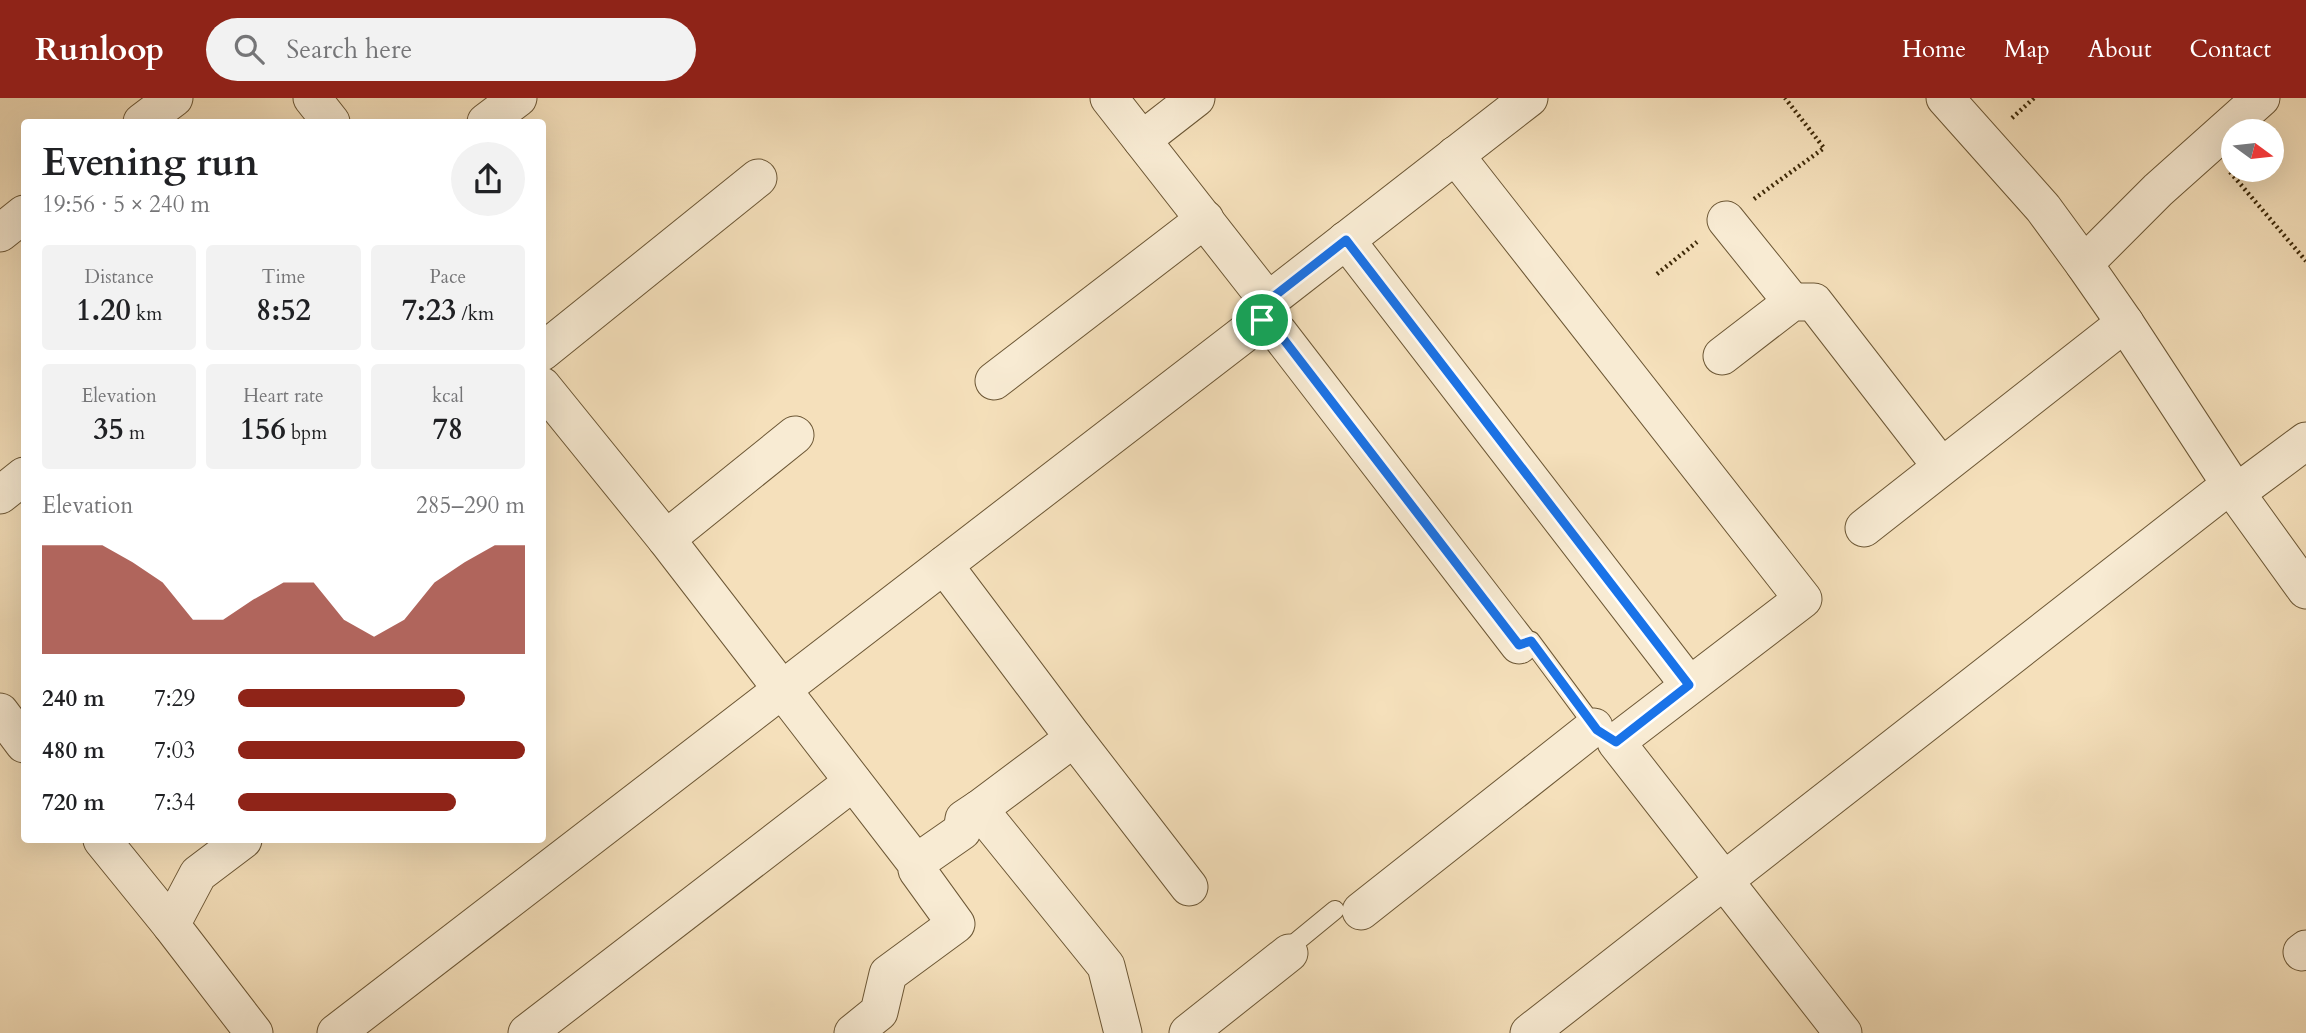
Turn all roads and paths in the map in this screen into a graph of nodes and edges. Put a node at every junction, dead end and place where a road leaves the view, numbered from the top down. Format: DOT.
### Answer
graph roads {
  1 [pos="174,98"];
  2 [pos="312,98"];
  3 [pos="517,98"];
  4 [pos="1109,98"];
  5 [pos="1196,98"];
  6 [pos="1529,98"];
  7 [pos="1785,98"];
  8 [pos="1945,98"];
  9 [pos="2250,101"];
  10 [pos="146,119"];
  11 [pos="329,119"];
  12 [pos="489,119"];
  13 [pos="1142,140"];
  14 [pos="2206,145"];
  15 [pos="1455,155"];
  16 [pos="758,178"];
  17 [pos="21,216"];
  18 [pos="1205,219"];
  19 [pos="1726,220"];
  20 [pos="0,233"];
  21 [pos="1346,240"];
  22 [pos="2306,261"];
  23 [pos="2084,264"];
  24 [pos="1657,274"];
  25 [pos="1792,302"];
  26 [pos="1265,310"];
  27 [pos="2125,323"];
  28 [pos="546,349"];
  29 [pos="1722,356"];
  30 [pos="994,381"];
  31 [pos="546,391"];
  32 [pos="795,435"];
  33 [pos="2306,440"];
  34 [pos="1941,466"];
  35 [pos="21,478"];
  36 [pos="2233,489"];
  37 [pos="0,495"];
  38 [pos="1864,528"];
  39 [pos="666,539"];
  40 [pos="944,565"];
  41 [pos="2306,590"];
  42 [pos="1519,645"];
  43 [pos="1689,685"];
  44 [pos="782,689"];
  45 [pos="0,712"];
  46 [pos="1605,734"];
  47 [pos="1074,738"];
  48 [pos="18,747"];
  49 [pos="853,782"];
  50 [pos="979,809"];
  51 [pos="104,843"];
  52 [pos="239,843"];
  53 [pos="916,863"];
  54 [pos="1723,881"];
  55 [pos="1189,887"];
  56 [pos="1348,911"];
  57 [pos="171,925"];
  58 [pos="1289,953"];
  59 [pos="254,1033"];
  60 [pos="336,1033"];
  61 [pos="527,1033"];
  62 [pos="853,1033"];
  63 [pos="1123,1033"];
  64 [pos="1188,1033"];
  65 [pos="1529,1033"];
  66 [pos="1843,1033"];
  1 -- 10 [label="street"];
  2 -- 11 [label="street"];
  3 -- 12 [label="street"];
  4 -- 13 [label="street"];
  5 -- 13 [label="street"];
  6 -- 15 [label="street"];
  7 -- 19 [label="path"];
  8 -- 23 [label="street"];
  9 -- 14 [label="street"];
  13 -- 18 [label="street"];
  14 -- 22 [label="path"];
  14 -- 23 [label="street"];
  15 -- 21 [label="street"];
  15 -- 43 [label="street"];
  16 -- 28 [label="street"];
  17 -- 20 [label="street"];
  18 -- 26 [label="street"];
  18 -- 30 [label="street"];
  19 -- 24 [label="path"];
  19 -- 25 [label="street"];
  21 -- 26 [label="street"];
  21 -- 43 [label="street"];
  23 -- 27 [label="street"];
  25 -- 29 [label="street"];
  25 -- 34 [label="street"];
  26 -- 40 [label="street"];
  26 -- 42 [label="street"];
  27 -- 34 [label="street"];
  27 -- 36 [label="street"];
  31 -- 39 [label="street"];
  32 -- 39 [label="street"];
  33 -- 36 [label="street"];
  34 -- 38 [label="street"];
  35 -- 37 [label="street"];
  36 -- 41 [label="street"];
  36 -- 54 [label="street"];
  39 -- 44 [label="street"];
  40 -- 44 [label="street"];
  40 -- 47 [label="street"];
  42 -- 46 [label="lane"];
  43 -- 46 [label="street"];
  44 -- 49 [label="street"];
  44 -- 60 [label="street"];
  45 -- 48 [label="street"];
  46 -- 54 [label="street"];
  46 -- 56 [label="street"];
  47 -- 50 [label="street"];
  47 -- 55 [label="street"];
  49 -- 53 [label="street"];
  49 -- 61 [label="street"];
  50 -- 53 [label="street"];
  50 -- 63 [label="street"];
  51 -- 57 [label="street"];
  52 -- 57 [label="street"];
  53 -- 62 [label="street"];
  54 -- 65 [label="street"];
  54 -- 66 [label="street"];
  56 -- 58 [label="lane"];
  57 -- 59 [label="street"];
  58 -- 64 [label="street"];
}
